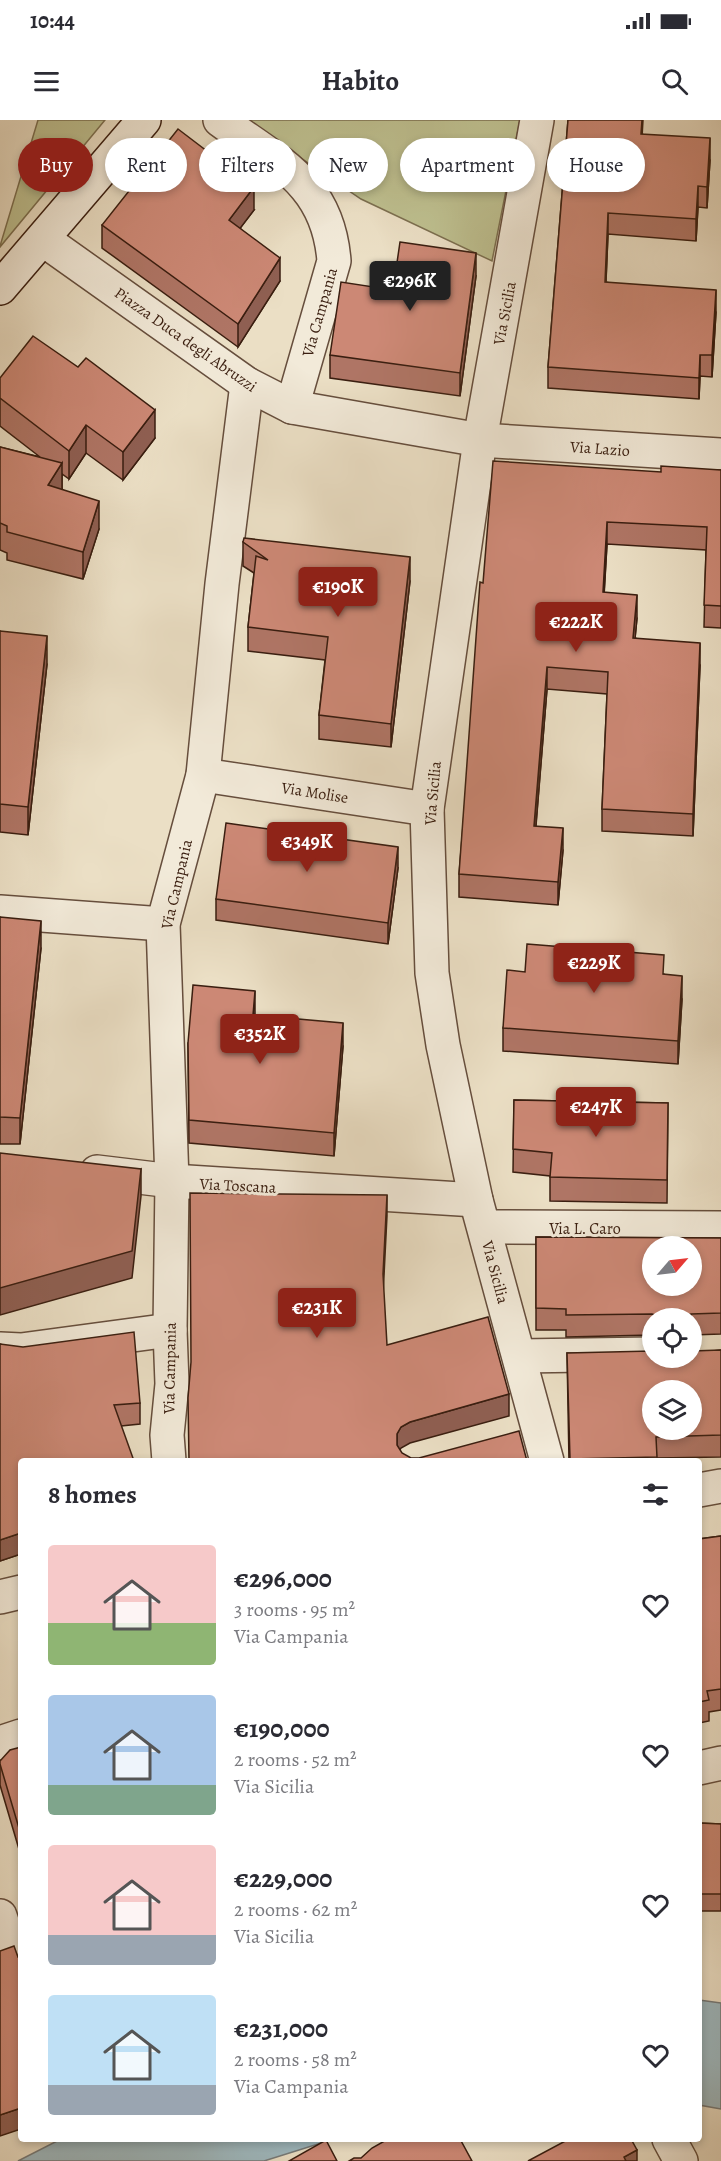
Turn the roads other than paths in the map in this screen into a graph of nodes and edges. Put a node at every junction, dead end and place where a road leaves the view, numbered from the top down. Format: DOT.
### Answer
graph roads {
  1 [pos="144,120"];
  2 [pos="220,120"];
  3 [pos="537,120"];
  4 [pos="44,240"];
  5 [pos="0,288"];
  6 [pos="247,384"];
  7 [pos="292,407"];
  8 [pos="480,440"];
  9 [pos="721,455"];
  10 [pos="204,775"];
  11 [pos="427,809"];
  12 [pos="0,912"];
  13 [pos="163,924"];
  14 [pos="69,1169"];
  15 [pos="172,1181"];
  16 [pos="480,1214"];
  17 [pos="721,1228"];
  18 [pos="170,1330"];
  19 [pos="0,1349"];
  20 [pos="642,1354"];
  21 [pos="520,1356"];
  22 [pos="539,1427"];
  23 [pos="506,1437"];
  24 [pos="169,1458"];
  25 [pos="546,1458"];
  26 [pos="721,1486"];
  27 [pos="702,1489"];
  28 [pos="18,1593"];
  29 [pos="0,1597"];
  30 [pos="18,1737"];
  31 [pos="0,1743"];
  32 [pos="721,1763"];
  33 [pos="702,1767"];
  34 [pos="0,1916"];
  35 [pos="11,1948"];
  36 [pos="671,2142"];
  37 [pos="681,2161"];
  1 -- 4 [label="street"];
  2 -- 7 [label="street, Via Campania"];
  3 -- 8 [label="street, Via Sicilia"];
  4 -- 5 [label="street"];
  4 -- 6 [label="street, Piazza Duca degli Abruzzi"];
  6 -- 7 [label="street, Piazza Duca degli Abruzzi"];
  6 -- 10 [label="street, Via Campania"];
  7 -- 8 [label="street, Piazza Duca degli Abruzzi"];
  8 -- 9 [label="street, Via Lazio"];
  8 -- 11 [label="street, Via Sicilia"];
  10 -- 11 [label="street, Via Molise"];
  10 -- 13 [label="street, Via Campania"];
  11 -- 16 [label="street, Via Sicilia"];
  12 -- 13 [label="street"];
  13 -- 15 [label="street, Via Campania"];
  14 -- 15 [label="street, Via Toscana"];
  15 -- 16 [label="street, Via Toscana"];
  15 -- 18 [label="street, Via Campania"];
  16 -- 17 [label="street, Via L. Caro"];
  16 -- 21 [label="street, Via Sicilia"];
  18 -- 19 [label="street"];
  18 -- 24 [label="street, Via Campania"];
  20 -- 21 [label="street"];
  21 -- 22 [label="street, Via Sicilia"];
  22 -- 23 [label="street"];
  22 -- 25 [label="street, Via Sicilia"];
  26 -- 27 [label="street"];
  28 -- 29 [label="street"];
  30 -- 31 [label="street"];
  32 -- 33 [label="street"];
  34 -- 35 [label="street"];
  36 -- 37 [label="street"];
}
